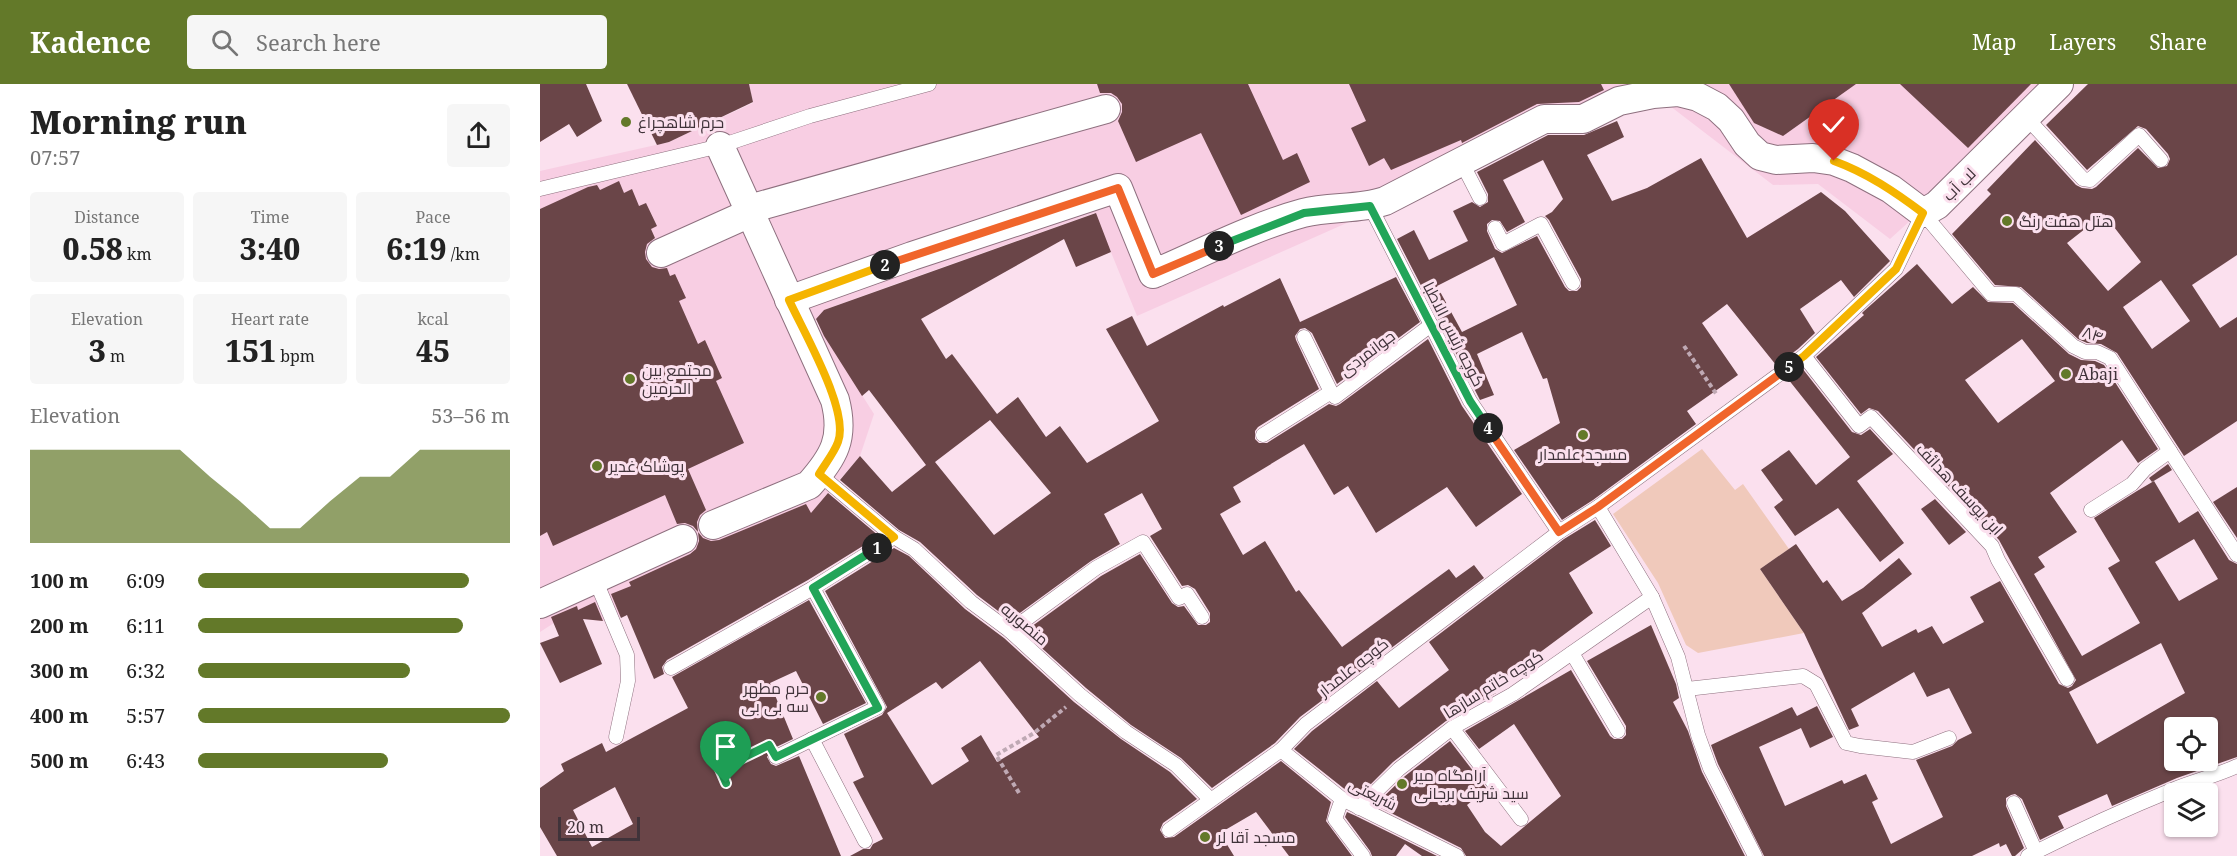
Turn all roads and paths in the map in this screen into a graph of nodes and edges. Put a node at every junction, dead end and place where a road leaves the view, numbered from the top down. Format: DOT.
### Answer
graph roads {
  1 [pos="929,84"];
  2 [pos="2060,84"];
  3 [pos="1106,109"];
  4 [pos="2026,117"];
  5 [pos="720,146"];
  6 [pos="2161,160"];
  7 [pos="1462,163"];
  8 [pos="540,189"];
  9 [pos="1480,198"];
  10 [pos="1370,206"];
  11 [pos="750,213"];
  12 [pos="1923,213"];
  13 [pos="1495,228"];
  14 [pos="661,253"];
  15 [pos="1573,283"];
  16 [pos="789,300"];
  17 [pos="1431,325"];
  18 [pos="1304,337"];
  19 [pos="1684,346"];
  20 [pos="1804,356"];
  21 [pos="1331,392"];
  22 [pos="1727,411"];
  23 [pos="1263,435"];
  24 [pos="2170,451"];
  25 [pos="819,474"];
  26 [pos="1598,507"];
  27 [pos="2091,510"];
  28 [pos="713,525"];
  29 [pos="1559,532"];
  30 [pos="894,537"];
  31 [pos="683,539"];
  32 [pos="2237,555"];
  33 [pos="595,579"];
  34 [pos="813,588"];
  35 [pos="1653,597"];
  36 [pos="540,604"];
  37 [pos="1202,617"];
  38 [pos="1010,631"];
  39 [pos="1572,653"];
  40 [pos="670,668"];
  41 [pos="2067,679"];
  42 [pos="1687,689"];
  43 [pos="1080,695"];
  44 [pos="1452,728"];
  45 [pos="1618,731"];
  46 [pos="616,737"];
  47 [pos="1949,738"];
  48 [pos="812,739"];
  49 [pos="1281,750"];
  50 [pos="776,757"];
  51 [pos="2237,766"];
  52 [pos="726,783"];
  53 [pos="1019,793"];
  54 [pos="1210,799"];
  55 [pos="1342,799"];
  56 [pos="2014,803"];
  57 [pos="1359,808"];
  58 [pos="1521,819"];
  59 [pos="1169,830"];
  60 [pos="865,841"];
  61 [pos="2032,854"];
  62 [pos="1363,856"];
  63 [pos="1457,856"];
  64 [pos="1755,856"];
  1 -- 5 [label="lane"];
  2 -- 4 [label="street, لب آب"];
  3 -- 11 [label="street"];
  4 -- 6 [label="lane"];
  4 -- 12 [label="street, لب آب"];
  5 -- 8 [label="lane"];
  5 -- 11 [label="street"];
  7 -- 9 [label="lane"];
  7 -- 10 [label="street"];
  7 -- 12 [label="street"];
  10 -- 16 [label="street"];
  10 -- 17 [label="lane, کوچه رئیس الاطبا"];
  11 -- 14 [label="street"];
  11 -- 16 [label="street"];
  12 -- 20 [label="lane, لب آب"];
  12 -- 24 [label="lane, ۸۴"];
  13 -- 15 [label="lane"];
  16 -- 25 [label="street"];
  17 -- 21 [label="lane, جوانمردی"];
  17 -- 29 [label="lane, کوچه رئیس الاطبا"];
  18 -- 21 [label="lane"];
  19 -- 22 [label="path"];
  20 -- 22 [label="lane, لب آب"];
  20 -- 41 [label="lane, ابن یوسف هدائف"];
  21 -- 23 [label="lane, جوانمردی"];
  22 -- 26 [label="lane, لب آب"];
  24 -- 27 [label="lane"];
  24 -- 32 [label="lane, ۸۴"];
  25 -- 28 [label="street"];
  25 -- 30 [label="lane, منصوریه"];
  26 -- 29 [label="lane, لب آب"];
  26 -- 35 [label="lane"];
  29 -- 49 [label="lane, کوچه علمدار"];
  30 -- 34 [label="lane"];
  30 -- 38 [label="lane, منصوریه"];
  31 -- 33 [label="street"];
  33 -- 36 [label="street"];
  33 -- 46 [label="lane"];
  34 -- 40 [label="lane"];
  34 -- 48 [label="lane"];
  35 -- 39 [label="lane, کوچه خاتم سازها"];
  35 -- 42 [label="lane"];
  37 -- 38 [label="lane"];
  38 -- 43 [label="lane, منصوریه"];
  39 -- 44 [label="lane, کوچه خاتم سازها"];
  39 -- 45 [label="lane"];
  42 -- 47 [label="lane"];
  42 -- 64 [label="lane"];
  43 -- 53 [label="path"];
  43 -- 54 [label="lane, منصوریه"];
  44 -- 57 [label="lane, کوچه خاتم سازها"];
  44 -- 58 [label="lane"];
  48 -- 50 [label="lane"];
  48 -- 60 [label="lane"];
  49 -- 54 [label="lane, کوچه علمدار"];
  49 -- 55 [label="lane, شریعتی"];
  50 -- 52 [label="path"];
  51 -- 61 [label="lane"];
  54 -- 59 [label="lane, کوچه علمدار"];
  55 -- 57 [label="lane, شریعتی"];
  55 -- 62 [label="lane"];
  56 -- 61 [label="lane"];
  57 -- 63 [label="lane, شریعتی"];
}
